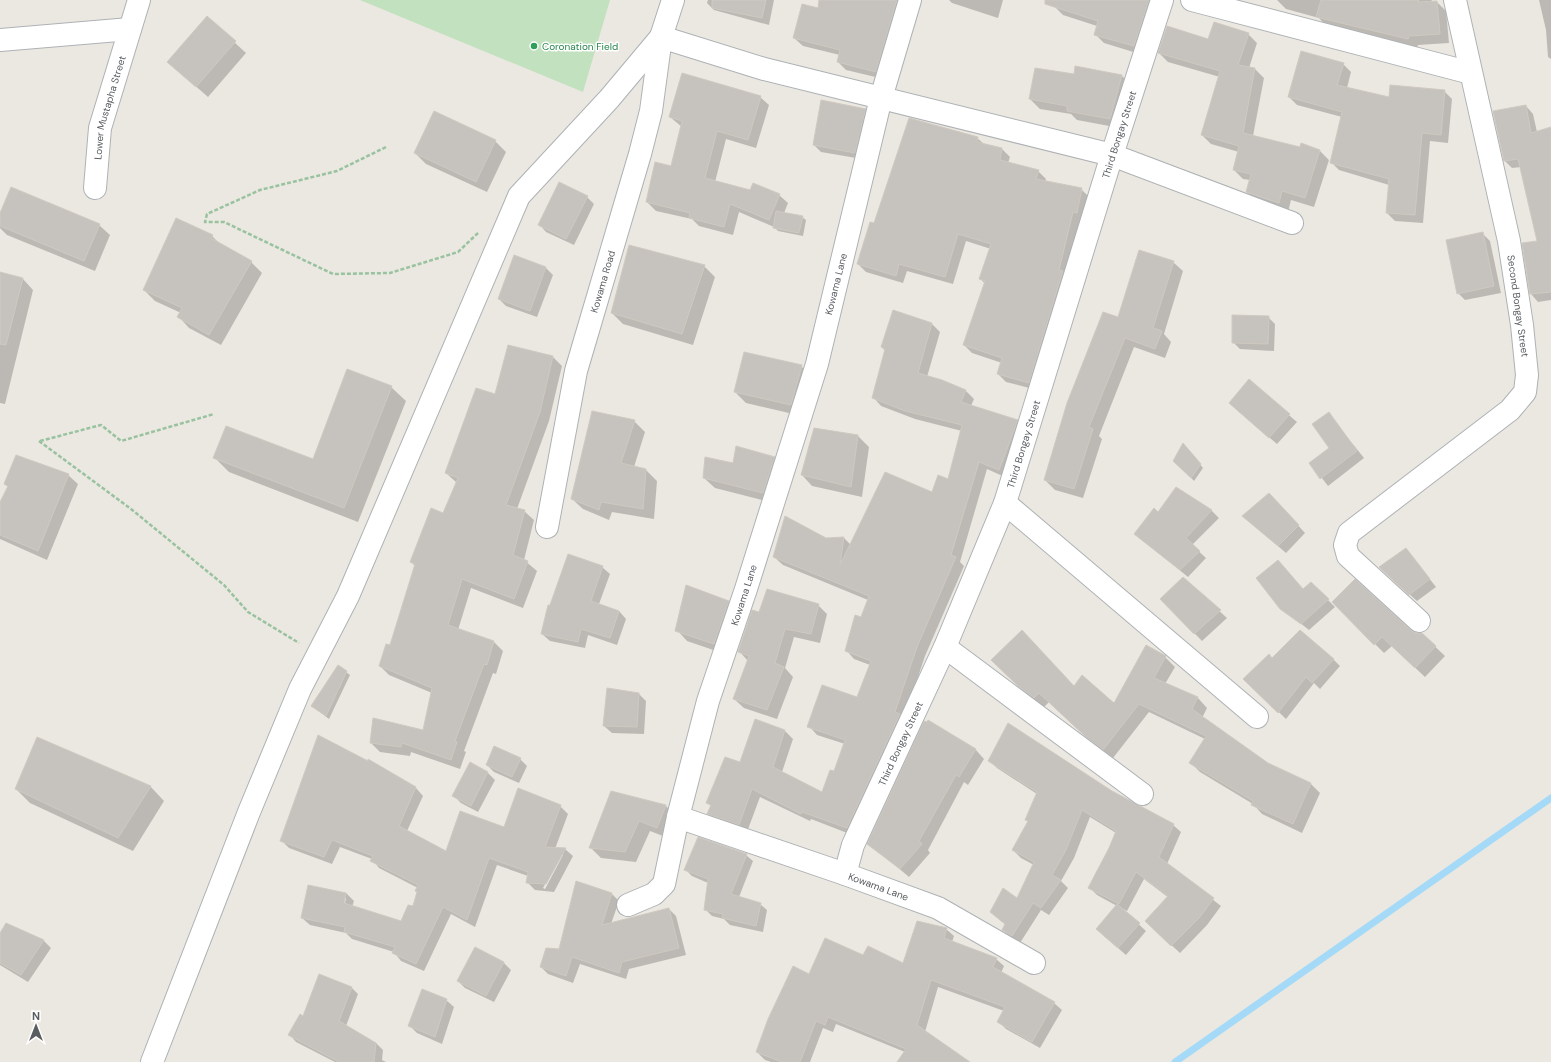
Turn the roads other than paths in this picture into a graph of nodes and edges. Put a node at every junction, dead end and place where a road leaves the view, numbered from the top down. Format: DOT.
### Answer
graph roads {
  1 [pos="139,0"];
  2 [pos="672,0"];
  3 [pos="910,0"];
  4 [pos="1162,0"];
  5 [pos="1192,0"];
  6 [pos="1455,0"];
  7 [pos="130,29"];
  8 [pos="661,37"];
  9 [pos="0,40"];
  10 [pos="1471,73"];
  11 [pos="881,98"];
  12 [pos="1112,155"];
  13 [pos="95,188"];
  14 [pos="1292,223"];
  15 [pos="1005,503"];
  16 [pos="547,527"];
  17 [pos="1419,621"];
  18 [pos="945,647"];
  19 [pos="1257,717"];
  20 [pos="1142,794"];
  21 [pos="678,817"];
  22 [pos="845,874"];
  23 [pos="628,905"];
  24 [pos="1034,963"];
  25 [pos="152,1062"];
  1 -- 7 [label="street, Lower Mustapha Street"];
  2 -- 8 [label="street"];
  3 -- 11 [label="street, Kowama Lane"];
  4 -- 12 [label="street, Third Bongay Street"];
  5 -- 10 [label="street"];
  6 -- 10 [label="street, Second Bongay Street"];
  7 -- 9 [label="street"];
  7 -- 13 [label="street, Lower Mustapha Street"];
  8 -- 11 [label="street"];
  8 -- 16 [label="street, Kowama Road"];
  8 -- 25 [label="street"];
  10 -- 17 [label="street, Second Bongay Street"];
  11 -- 12 [label="street"];
  11 -- 21 [label="street, Kowama Lane"];
  12 -- 14 [label="street"];
  12 -- 15 [label="street, Third Bongay Street"];
  15 -- 18 [label="street, Third Bongay Street"];
  15 -- 19 [label="street"];
  18 -- 20 [label="street"];
  18 -- 22 [label="street, Third Bongay Street"];
  21 -- 22 [label="street, Kowama Lane"];
  21 -- 23 [label="street"];
  22 -- 24 [label="street, Kowama Lane"];
}
